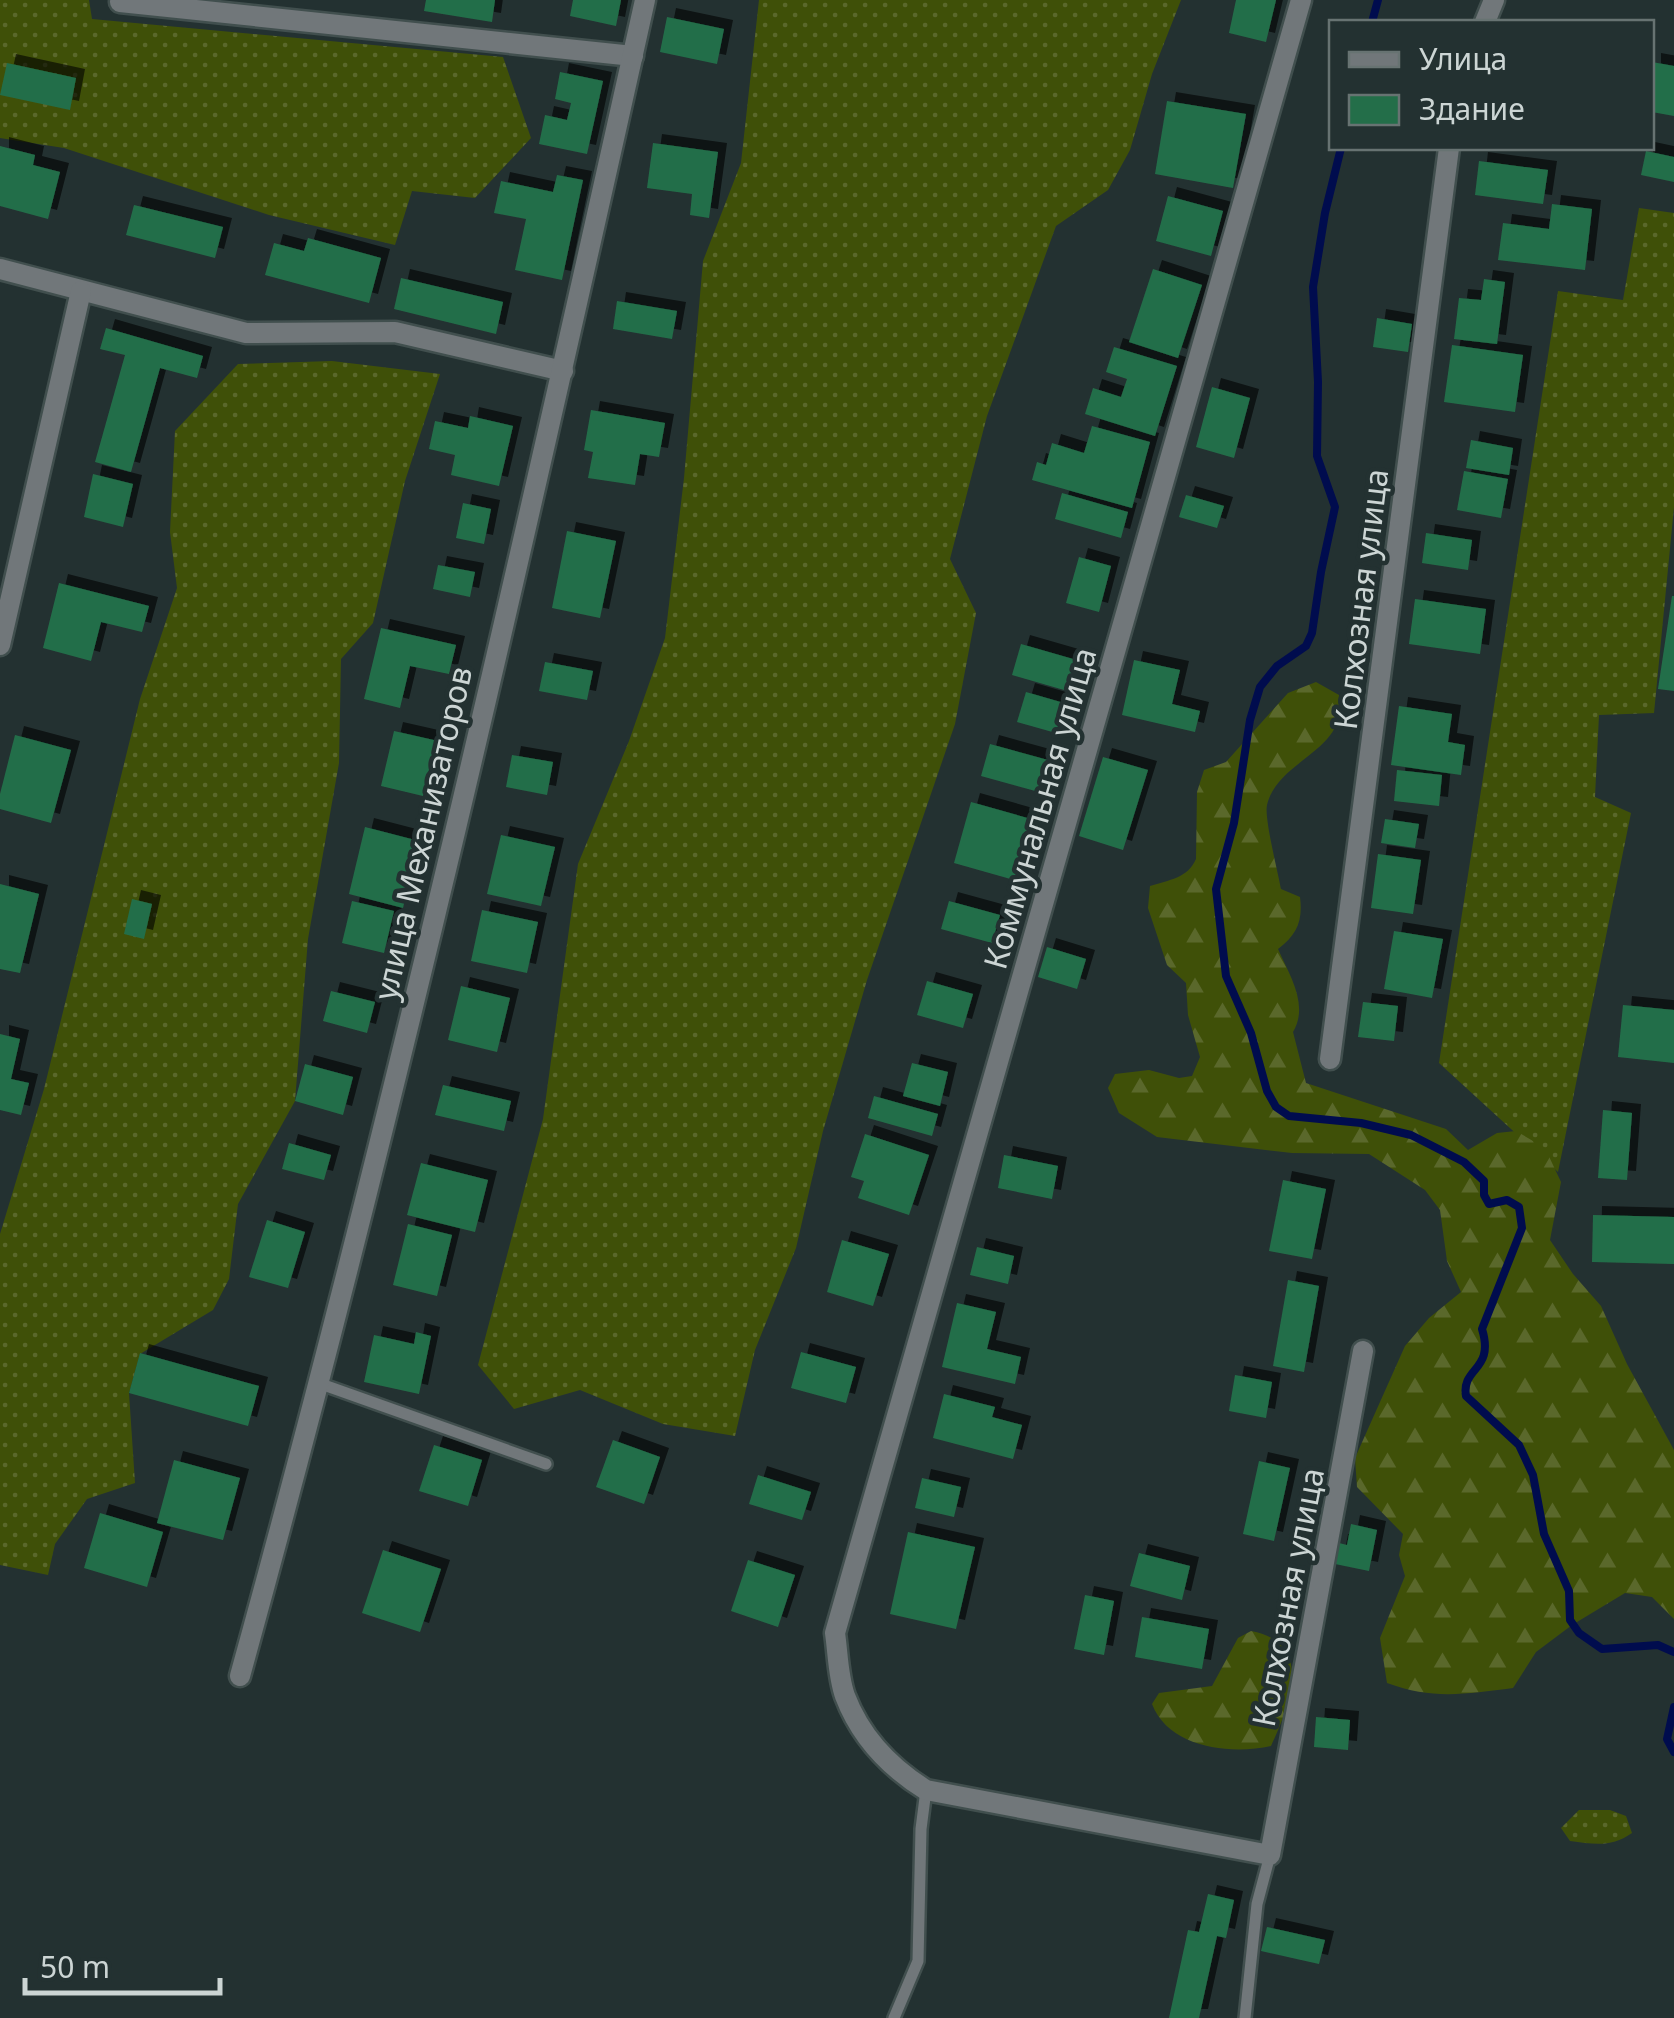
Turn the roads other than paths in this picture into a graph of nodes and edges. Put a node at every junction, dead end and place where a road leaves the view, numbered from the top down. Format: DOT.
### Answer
graph roads {
  1 [pos="645,0"];
  2 [pos="1301,0"];
  3 [pos="120,2"];
  4 [pos="632,56"];
  5 [pos="1449,150"];
  6 [pos="0,269"];
  7 [pos="82,291"];
  8 [pos="563,371"];
  9 [pos="0,645"];
  10 [pos="1330,1059"];
  11 [pos="1363,1351"];
  12 [pos="321,1384"];
  13 [pos="546,1464"];
  14 [pos="240,1676"];
  15 [pos="926,1790"];
  16 [pos="1270,1854"];
  17 [pos="894,2018"];
  18 [pos="1245,2018"];
  1 -- 4 [label="street, улица Механизаторов"];
  2 -- 15 [label="street, Коммунальная улица"];
  3 -- 4 [label="street"];
  4 -- 8 [label="street, улица Механизаторов"];
  5 -- 10 [label="street, Колхозная улица"];
  6 -- 7 [label="street"];
  7 -- 8 [label="street"];
  7 -- 9 [label="street"];
  8 -- 12 [label="street, улица Механизаторов"];
  11 -- 16 [label="street, Колхозная улица"];
  12 -- 13 [label="lane"];
  12 -- 14 [label="street, улица Механизаторов"];
  15 -- 16 [label="street"];
  15 -- 17 [label="lane"];
  16 -- 18 [label="lane"];
}
